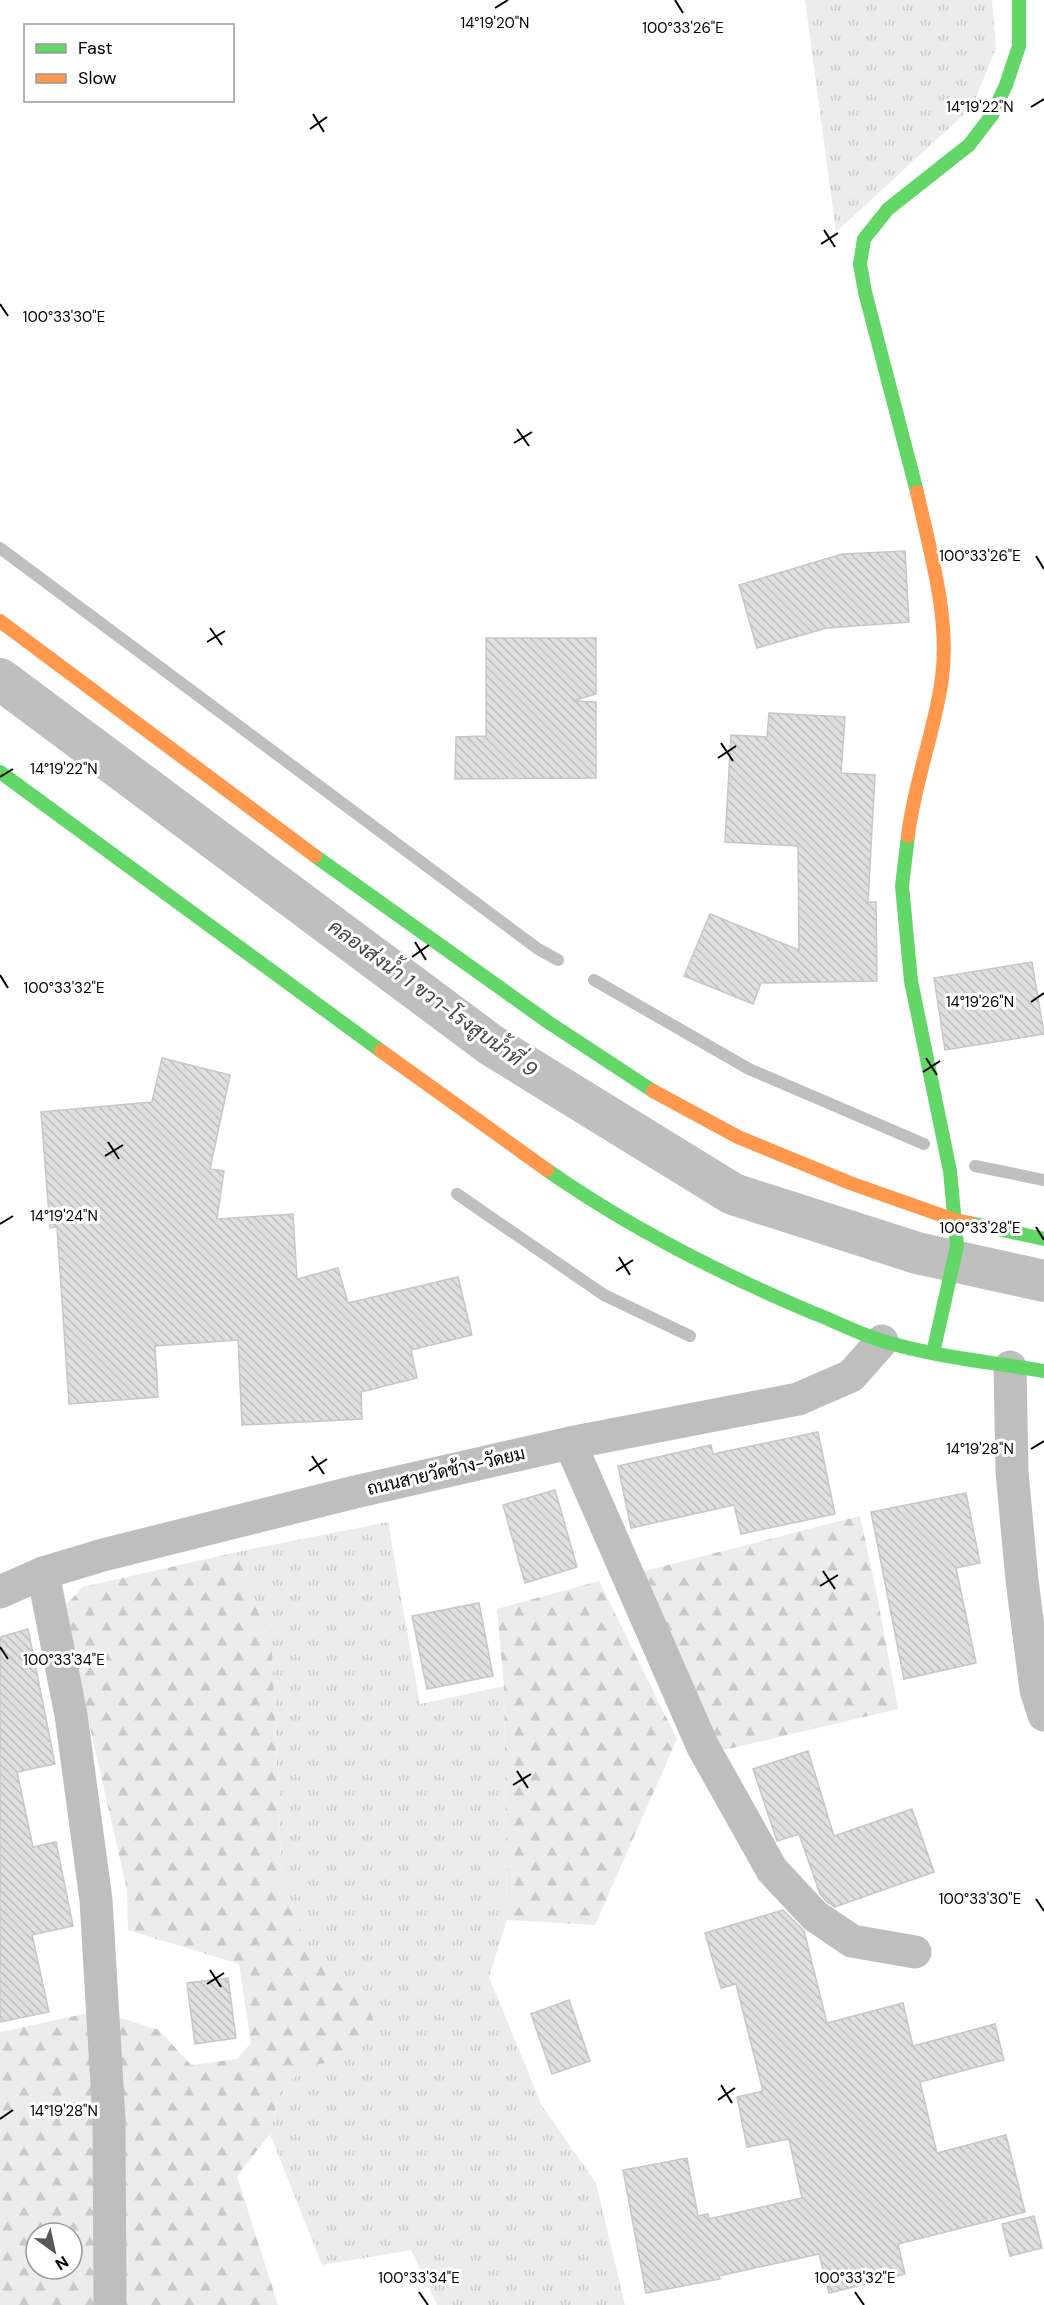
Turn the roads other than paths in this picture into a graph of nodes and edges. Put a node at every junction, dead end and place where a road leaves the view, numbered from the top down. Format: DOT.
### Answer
graph roads {
  1 [pos="1019,0"];
  2 [pos="0,621"];
  3 [pos="0,772"];
  4 [pos="955,1220"];
  5 [pos="1044,1239"];
  6 [pos="882,1341"];
  7 [pos="933,1353"];
  8 [pos="1010,1367"];
  9 [pos="1044,1371"];
  10 [pos="570,1443"];
  11 [pos="43,1573"];
  12 [pos="0,1592"];
  13 [pos="1044,1715"];
  14 [pos="915,1952"];
  15 [pos="110,2305"];
  1 -- 4 [label="street"];
  2 -- 4 [label="street"];
  3 -- 6 [label="street"];
  4 -- 5 [label="street"];
  4 -- 7 [label="street"];
  6 -- 7 [label="street"];
  6 -- 10 [label="street, ถนนสายวัดช้าง-วัดยม"];
  7 -- 8 [label="street"];
  8 -- 9 [label="street"];
  8 -- 13 [label="street"];
  10 -- 11 [label="street, ถนนสายวัดช้าง-วัดยม"];
  10 -- 14 [label="street"];
  11 -- 12 [label="street, ถนนสายวัดช้าง-วัดยม"];
  11 -- 15 [label="street"];
}
